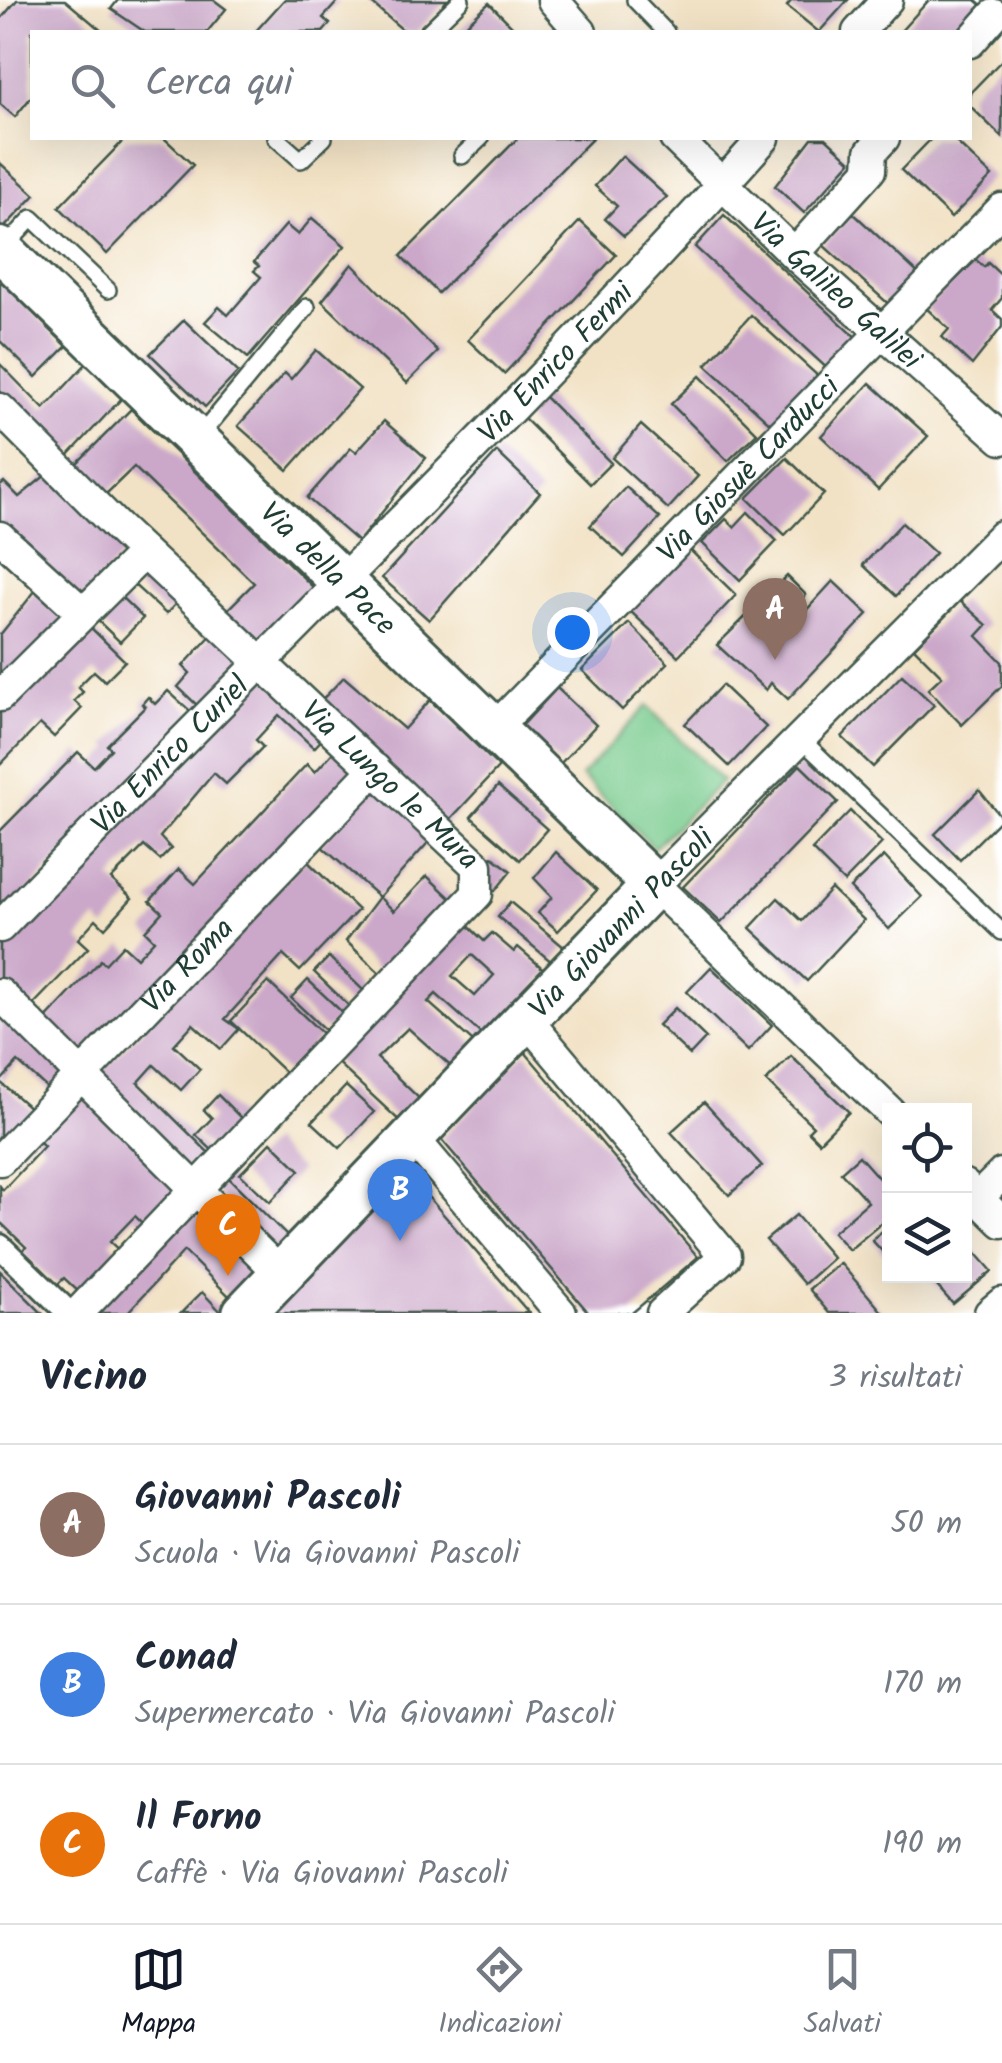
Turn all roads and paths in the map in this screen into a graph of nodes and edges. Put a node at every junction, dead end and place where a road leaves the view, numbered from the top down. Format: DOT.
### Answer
graph roads {
  1 [pos="461,0"];
  2 [pos="553,0"];
  3 [pos="634,0"];
  4 [pos="887,0"];
  5 [pos="994,15"];
  6 [pos="430,30"];
  7 [pos="579,30"];
  8 [pos="664,30"];
  9 [pos="860,30"];
  10 [pos="972,40"];
  11 [pos="278,140"];
  12 [pos="322,140"];
  13 [pos="479,140"];
  14 [pos="677,140"];
  15 [pos="762,140"];
  16 [pos="882,140"];
  17 [pos="462,156"];
  18 [pos="721,186"];
  19 [pos="1002,209"];
  20 [pos="1,250"];
  21 [pos="794,254"];
  22 [pos="108,290"];
  23 [pos="307,307"];
  24 [pos="882,332"];
  25 [pos="0,409"];
  26 [pos="1002,439"];
  27 [pos="196,440"];
  28 [pos="1002,536"];
  29 [pos="0,537"];
  30 [pos="144,553"];
  31 [pos="344,582"];
  32 [pos="81,610"];
  33 [pos="259,660"];
  34 [pos="0,696"];
  35 [pos="495,728"];
  36 [pos="802,740"];
  37 [pos="375,770"];
  38 [pos="654,885"];
  39 [pos="0,927"];
  40 [pos="1002,932"];
  41 [pos="0,994"];
  42 [pos="527,1020"];
  43 [pos="82,1077"];
  44 [pos="882,1104"];
  45 [pos="412,1138"];
  46 [pos="0,1160"];
  47 [pos="1002,1174"];
  48 [pos="194,1188"];
  49 [pos="972,1191"];
  50 [pos="972,1193"];
  51 [pos="1002,1222"];
  52 [pos="0,1246"];
  53 [pos="282,1274"];
  54 [pos="1002,1303"];
  55 [pos="69,1313"];
  56 [pos="78,1313"];
  57 [pos="244,1313"];
  58 [pos="562,1313"];
  59 [pos="662,1313"];
  60 [pos="990,1313"];
  1 -- 6 [label="lane"];
  2 -- 7 [label="street"];
  3 -- 8 [label="lane"];
  4 -- 9 [label="street"];
  5 -- 10 [label="street"];
  11 -- 12 [label="lane"];
  13 -- 17 [label="lane"];
  14 -- 18 [label="street, Via Galileo Galilei"];
  15 -- 18 [label="street, Via Enrico Fermi"];
  16 -- 21 [label="street"];
  18 -- 21 [label="street, Via Galileo Galilei"];
  18 -- 31 [label="street, Via Enrico Fermi"];
  19 -- 24 [label="street, Via Giosuè Carducci"];
  20 -- 22 [label="lane"];
  20 -- 27 [label="main road, Via della Pace"];
  21 -- 24 [label="street, Via Galileo Galilei"];
  23 -- 27 [label="lane"];
  24 -- 26 [label="street, Via Galileo Galilei"];
  24 -- 35 [label="street, Via Giosuè Carducci"];
  25 -- 30 [label="street, Via Lungo le Mura"];
  27 -- 31 [label="main road, Via della Pace"];
  28 -- 36 [label="street, Via Giovanni Pascoli"];
  29 -- 32 [label="street"];
  30 -- 32 [label="street"];
  30 -- 33 [label="street, Via Lungo le Mura"];
  31 -- 33 [label="street, Via Enrico Curiel"];
  31 -- 35 [label="main road, Via della Pace"];
  32 -- 34 [label="street"];
  33 -- 37 [label="street, Via Lungo le Mura"];
  33 -- 39 [label="street, Via Enrico Curiel"];
  35 -- 38 [label="main road, Via della Pace"];
  36 -- 38 [label="street, Via Giovanni Pascoli"];
  36 -- 40 [label="lane"];
  37 -- 43 [label="street, Via Roma"];
  37 -- 48 [label="street, Via Lungo le Mura"];
  38 -- 42 [label="main road, Via Giovanni Pascoli"];
  38 -- 44 [label="street"];
  41 -- 43 [label="street"];
  42 -- 45 [label="main road, Via Giovanni Pascoli"];
  42 -- 59 [label="street"];
  43 -- 46 [label="street, Via Roma"];
  43 -- 48 [label="street"];
  45 -- 53 [label="main road, Via Giovanni Pascoli"];
  45 -- 58 [label="street"];
  47 -- 49 [label="street"];
  48 -- 53 [label="street"];
  48 -- 56 [label="street, Via Lungo le Mura"];
  50 -- 51 [label="street"];
  52 -- 55 [label="street"];
  53 -- 57 [label="main road, Via Giovanni Pascoli"];
  54 -- 60 [label="street"];
}
